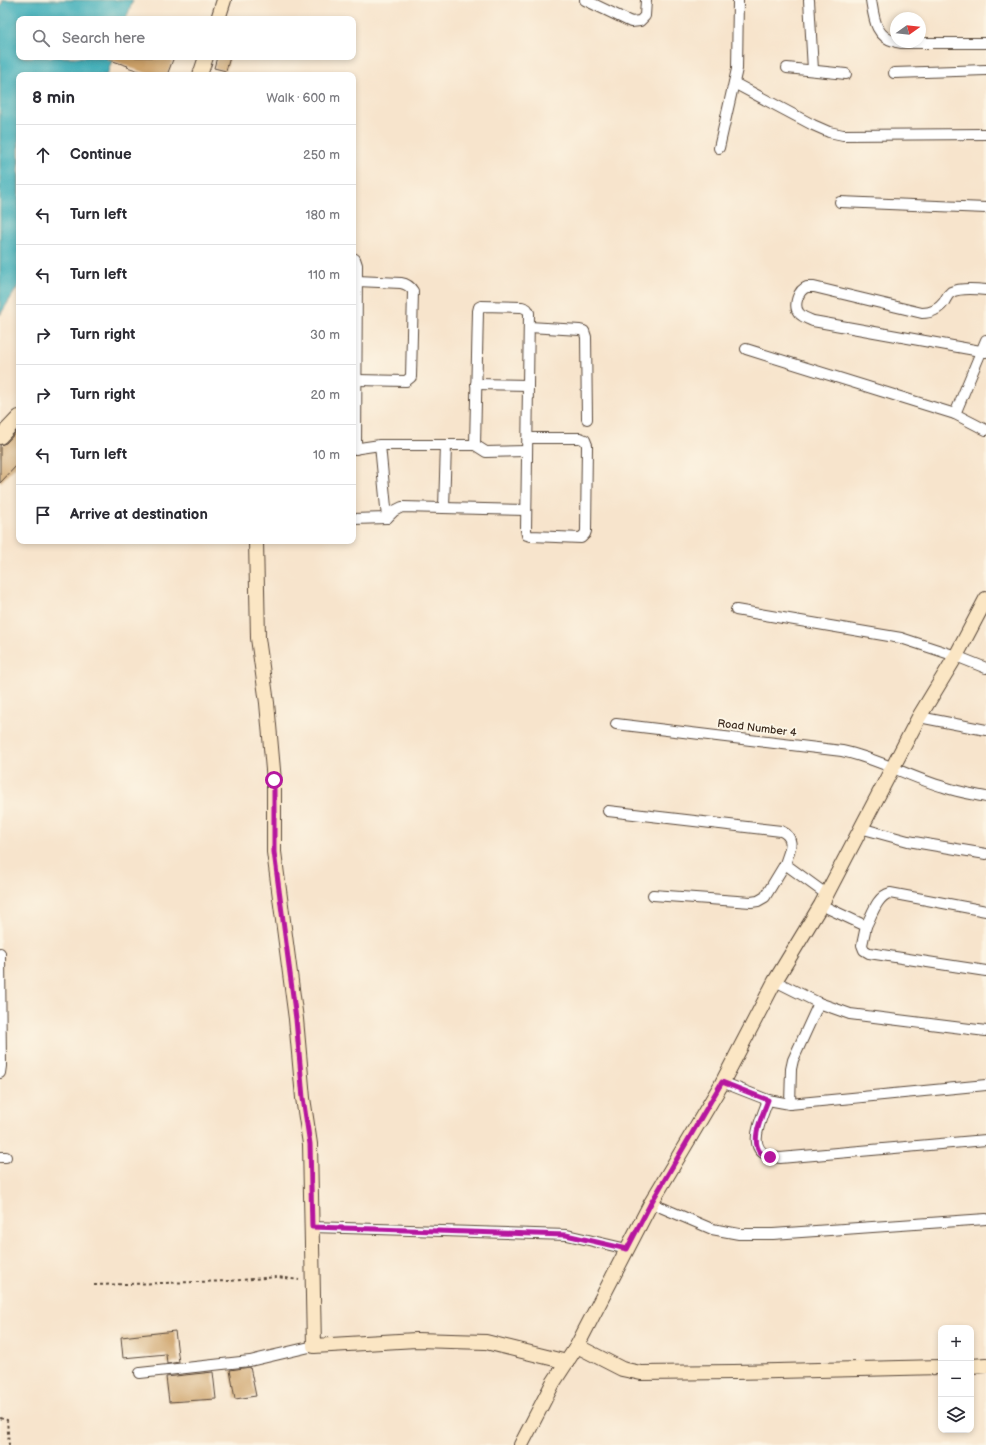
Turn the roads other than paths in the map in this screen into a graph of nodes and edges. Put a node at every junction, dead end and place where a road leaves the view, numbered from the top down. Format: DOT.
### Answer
graph roads {
  1 [pos="224,0"];
  2 [pos="585,0"];
  3 [pos="646,0"];
  4 [pos="738,0"];
  5 [pos="809,0"];
  6 [pos="871,0"];
  7 [pos="219,16"];
  8 [pos="890,40"];
  9 [pos="926,43"];
  10 [pos="986,43"];
  11 [pos="205,60"];
  12 [pos="786,68"];
  13 [pos="813,70"];
  14 [pos="986,70"];
  15 [pos="201,72"];
  16 [pos="894,73"];
  17 [pos="846,74"];
  18 [pos="734,84"];
  19 [pos="986,134"];
  20 [pos="719,148"];
  21 [pos="840,202"];
  22 [pos="986,208"];
  23 [pos="356,262"];
  24 [pos="357,281"];
  25 [pos="986,290"];
  26 [pos="356,318"];
  27 [pos="529,327"];
  28 [pos="986,340"];
  29 [pos="746,349"];
  30 [pos="984,351"];
  31 [pos="356,367"];
  32 [pos="357,380"];
  33 [pos="476,384"];
  34 [pos="528,385"];
  35 [pos="356,414"];
  36 [pos="955,414"];
  37 [pos="587,419"];
  38 [pos="16,420"];
  39 [pos="986,430"];
  40 [pos="0,437"];
  41 [pos="527,438"];
  42 [pos="380,445"];
  43 [pos="446,445"];
  44 [pos="474,445"];
  45 [pos="356,449"];
  46 [pos="527,451"];
  47 [pos="444,508"];
  48 [pos="526,510"];
  49 [pos="387,518"];
  50 [pos="356,519"];
  51 [pos="256,544"];
  52 [pos="986,599"];
  53 [pos="736,610"];
  54 [pos="956,656"];
  55 [pos="986,668"];
  56 [pos="919,717"];
  57 [pos="616,724"];
  58 [pos="986,730"];
  59 [pos="893,767"];
  60 [pos="986,797"];
  61 [pos="608,811"];
  62 [pos="860,828"];
  63 [pos="986,854"];
  64 [pos="785,864"];
  65 [pos="653,895"];
  66 [pos="823,899"];
  67 [pos="986,911"];
  68 [pos="866,926"];
  69 [pos="0,953"];
  70 [pos="986,971"];
  71 [pos="775,981"];
  72 [pos="819,1003"];
  73 [pos="986,1031"];
  74 [pos="0,1073"];
  75 [pos="722,1082"];
  76 [pos="986,1085"];
  77 [pos="768,1100"];
  78 [pos="790,1104"];
  79 [pos="986,1140"];
  80 [pos="651,1203"];
  81 [pos="986,1219"];
  82 [pos="312,1227"];
  83 [pos="627,1249"];
  84 [pos="314,1346"];
  85 [pos="577,1346"];
  86 [pos="567,1362"];
  87 [pos="986,1365"];
  88 [pos="974,1366"];
  89 [pos="938,1367"];
  90 [pos="140,1373"];
  91 [pos="520,1445"];
  1 -- 7 [label="street"];
  2 -- 3 [label="street"];
  4 -- 18 [label="street"];
  5 -- 13 [label="street"];
  6 -- 8 [label="street"];
  9 -- 10 [label="street"];
  11 -- 15 [label="street"];
  12 -- 13 [label="street"];
  13 -- 17 [label="street"];
  14 -- 16 [label="street"];
  18 -- 19 [label="street"];
  18 -- 20 [label="street"];
  21 -- 22 [label="street"];
  23 -- 24 [label="street"];
  24 -- 26 [label="street"];
  24 -- 32 [label="street"];
  25 -- 30 [label="street"];
  27 -- 33 [label="street"];
  27 -- 34 [label="street"];
  27 -- 37 [label="street"];
  28 -- 30 [label="street"];
  29 -- 36 [label="street"];
  30 -- 36 [label="street"];
  31 -- 32 [label="street"];
  32 -- 35 [label="street"];
  33 -- 34 [label="street"];
  33 -- 44 [label="street"];
  34 -- 41 [label="street"];
  36 -- 39 [label="street"];
  38 -- 40 [label="street"];
  41 -- 46 [label="street"];
  41 -- 48 [label="street"];
  42 -- 43 [label="street"];
  42 -- 45 [label="street"];
  42 -- 49 [label="street"];
  43 -- 44 [label="street"];
  43 -- 47 [label="street"];
  44 -- 46 [label="street"];
  46 -- 48 [label="street"];
  47 -- 48 [label="street"];
  47 -- 49 [label="street"];
  49 -- 50 [label="street"];
  51 -- 82 [label="street"];
  52 -- 54 [label="street"];
  53 -- 54 [label="street"];
  54 -- 55 [label="street"];
  54 -- 56 [label="street"];
  56 -- 58 [label="street"];
  56 -- 59 [label="street"];
  57 -- 59 [label="street, Road Number 4"];
  59 -- 60 [label="street, Road Number 4"];
  59 -- 62 [label="street"];
  61 -- 64 [label="street"];
  62 -- 63 [label="street"];
  62 -- 66 [label="street"];
  64 -- 65 [label="street"];
  64 -- 66 [label="street"];
  66 -- 68 [label="street"];
  66 -- 71 [label="street"];
  67 -- 68 [label="street"];
  68 -- 70 [label="street"];
  69 -- 74 [label="street"];
  71 -- 72 [label="street"];
  71 -- 75 [label="street"];
  72 -- 73 [label="street"];
  72 -- 78 [label="street"];
  75 -- 77 [label="street"];
  75 -- 80 [label="street"];
  76 -- 78 [label="street"];
  77 -- 78 [label="street"];
  77 -- 79 [label="street"];
  80 -- 81 [label="street"];
  80 -- 83 [label="street"];
  82 -- 83 [label="street"];
  82 -- 84 [label="street"];
  83 -- 85 [label="street"];
  84 -- 86 [label="street"];
  84 -- 90 [label="street"];
  85 -- 86 [label="street"];
  85 -- 89 [label="street"];
  86 -- 91 [label="street"];
  87 -- 88 [label="street"];
}
